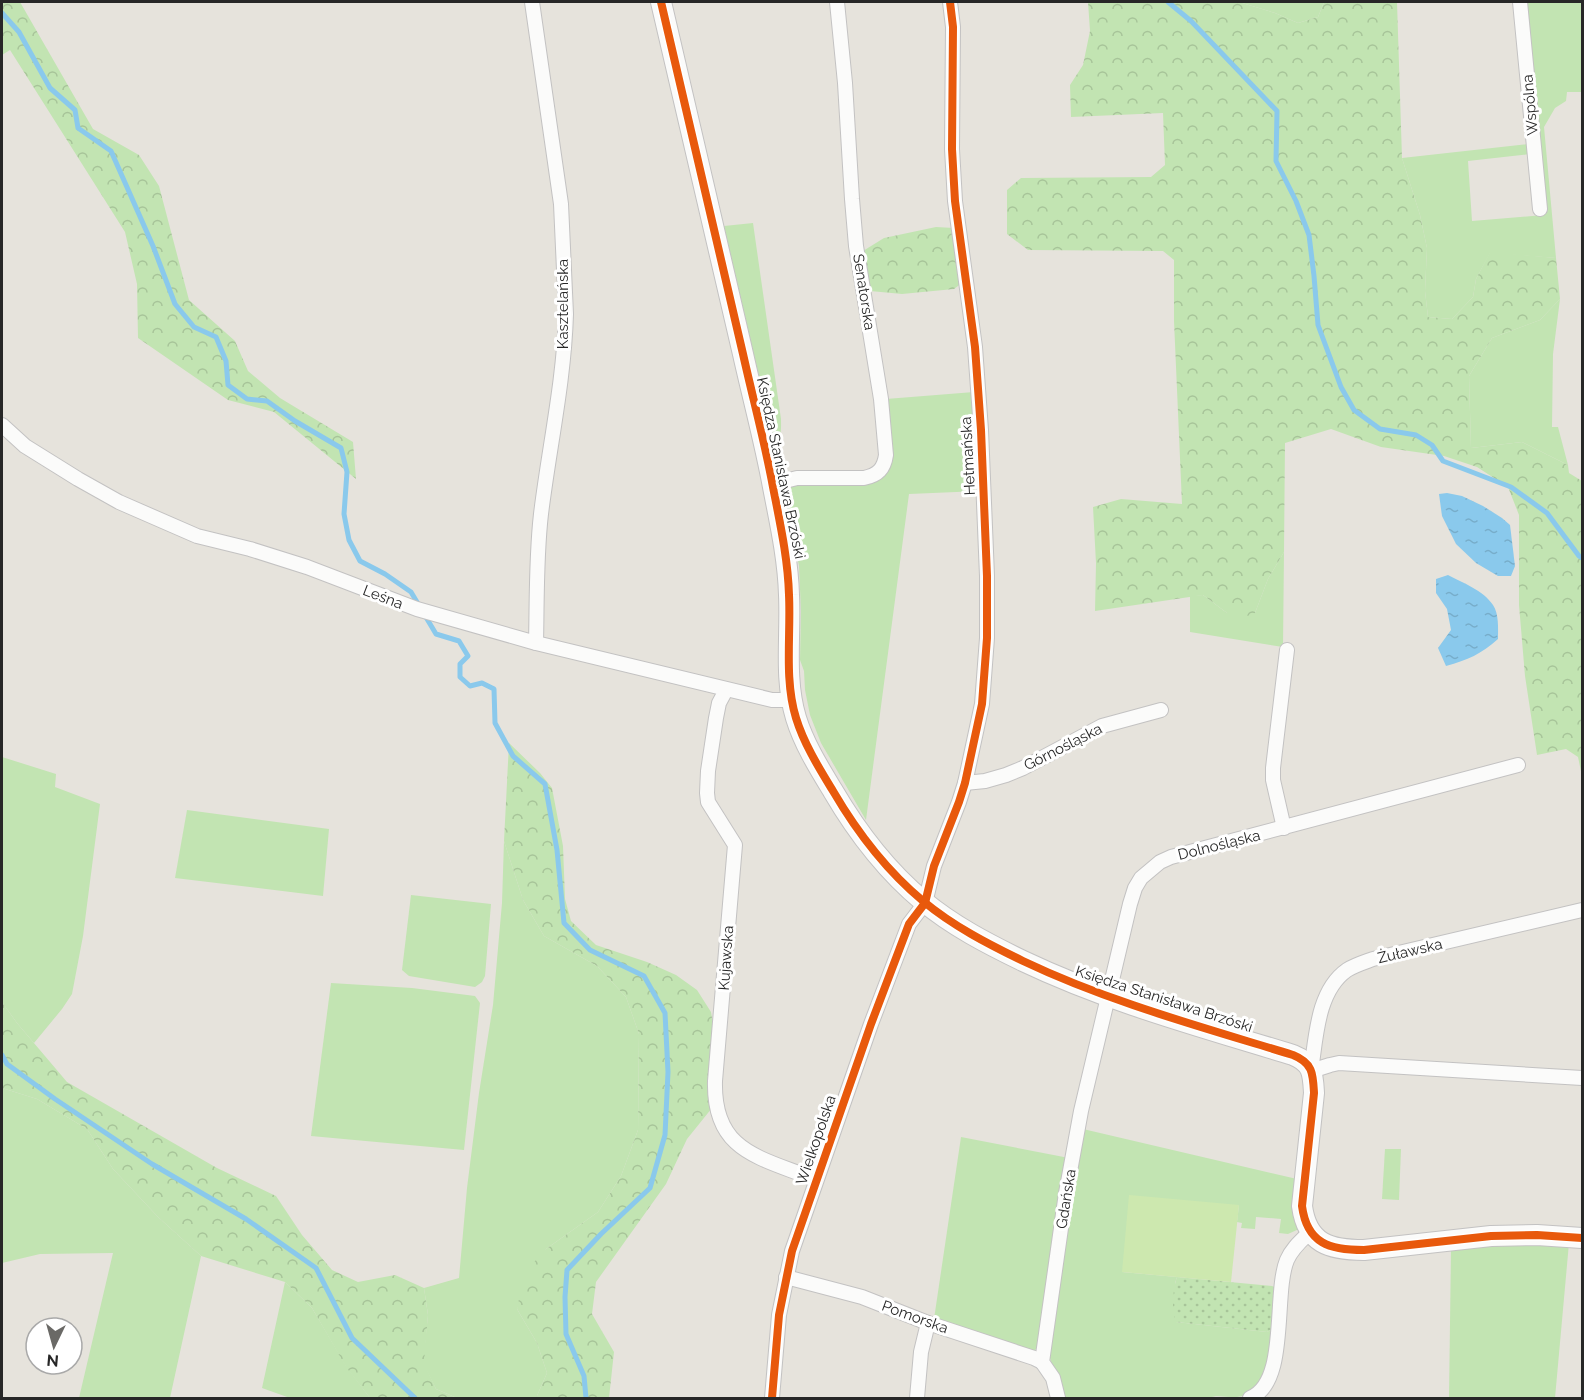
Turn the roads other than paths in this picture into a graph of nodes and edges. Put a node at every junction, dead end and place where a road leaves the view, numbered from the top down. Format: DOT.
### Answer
graph roads {
  1 [pos="532,2"];
  2 [pos="662,2"];
  3 [pos="837,2"];
  4 [pos="951,2"];
  5 [pos="1520,2"];
  6 [pos="1540,209"];
  7 [pos="2,425"];
  8 [pos="772,484"];
  9 [pos="536,643"];
  10 [pos="1287,650"];
  11 [pos="726,690"];
  12 [pos="792,700"];
  13 [pos="1161,710"];
  14 [pos="1518,765"];
  15 [pos="965,783"];
  16 [pos="1284,828"];
  17 [pos="925,903"];
  18 [pos="1582,909"];
  19 [pos="1108,998"];
  20 [pos="1311,1071"];
  21 [pos="1582,1078"];
  22 [pos="816,1179"];
  23 [pos="1311,1231"];
  24 [pos="1582,1238"];
  25 [pos="786,1277"];
  26 [pos="928,1323"];
  27 [pos="1042,1362"];
  28 [pos="772,1398"];
  29 [pos="917,1398"];
  30 [pos="1058,1398"];
  31 [pos="1250,1398"];
  1 -- 9 [label="street, Kasztelańska"];
  2 -- 8 [label="street, Księdza Stanisława Brzóski"];
  3 -- 8 [label="street, Senatorska"];
  4 -- 15 [label="street, Hetmańska"];
  5 -- 6 [label="street, Wspólna"];
  7 -- 9 [label="street, Leśna"];
  8 -- 12 [label="street, Księdza Stanisława Brzóski"];
  9 -- 11 [label="street, Leśna"];
  10 -- 16 [label="street"];
  11 -- 12 [label="street, Leśna"];
  11 -- 22 [label="street, Kujawska"];
  12 -- 17 [label="street, Księdza Stanisława Brzóski"];
  13 -- 15 [label="street, Górnośląska"];
  14 -- 16 [label="street, Dolnośląska"];
  15 -- 17 [label="street, Hetmańska"];
  16 -- 19 [label="street, Dolnośląska"];
  17 -- 19 [label="street, Księdza Stanisława Brzóski"];
  17 -- 22 [label="street, Wielkopolska"];
  18 -- 20 [label="street, Żuławska"];
  19 -- 20 [label="street, Księdza Stanisława Brzóski"];
  19 -- 27 [label="street, Gdańska"];
  20 -- 21 [label="street"];
  20 -- 23 [label="street"];
  22 -- 25 [label="street, Wielkopolska"];
  23 -- 24 [label="street"];
  23 -- 31 [label="street"];
  25 -- 26 [label="street, Pomorska"];
  25 -- 28 [label="street, Wielkopolska"];
  26 -- 27 [label="street, Pomorska"];
  26 -- 29 [label="street"];
  27 -- 30 [label="street"];
}
